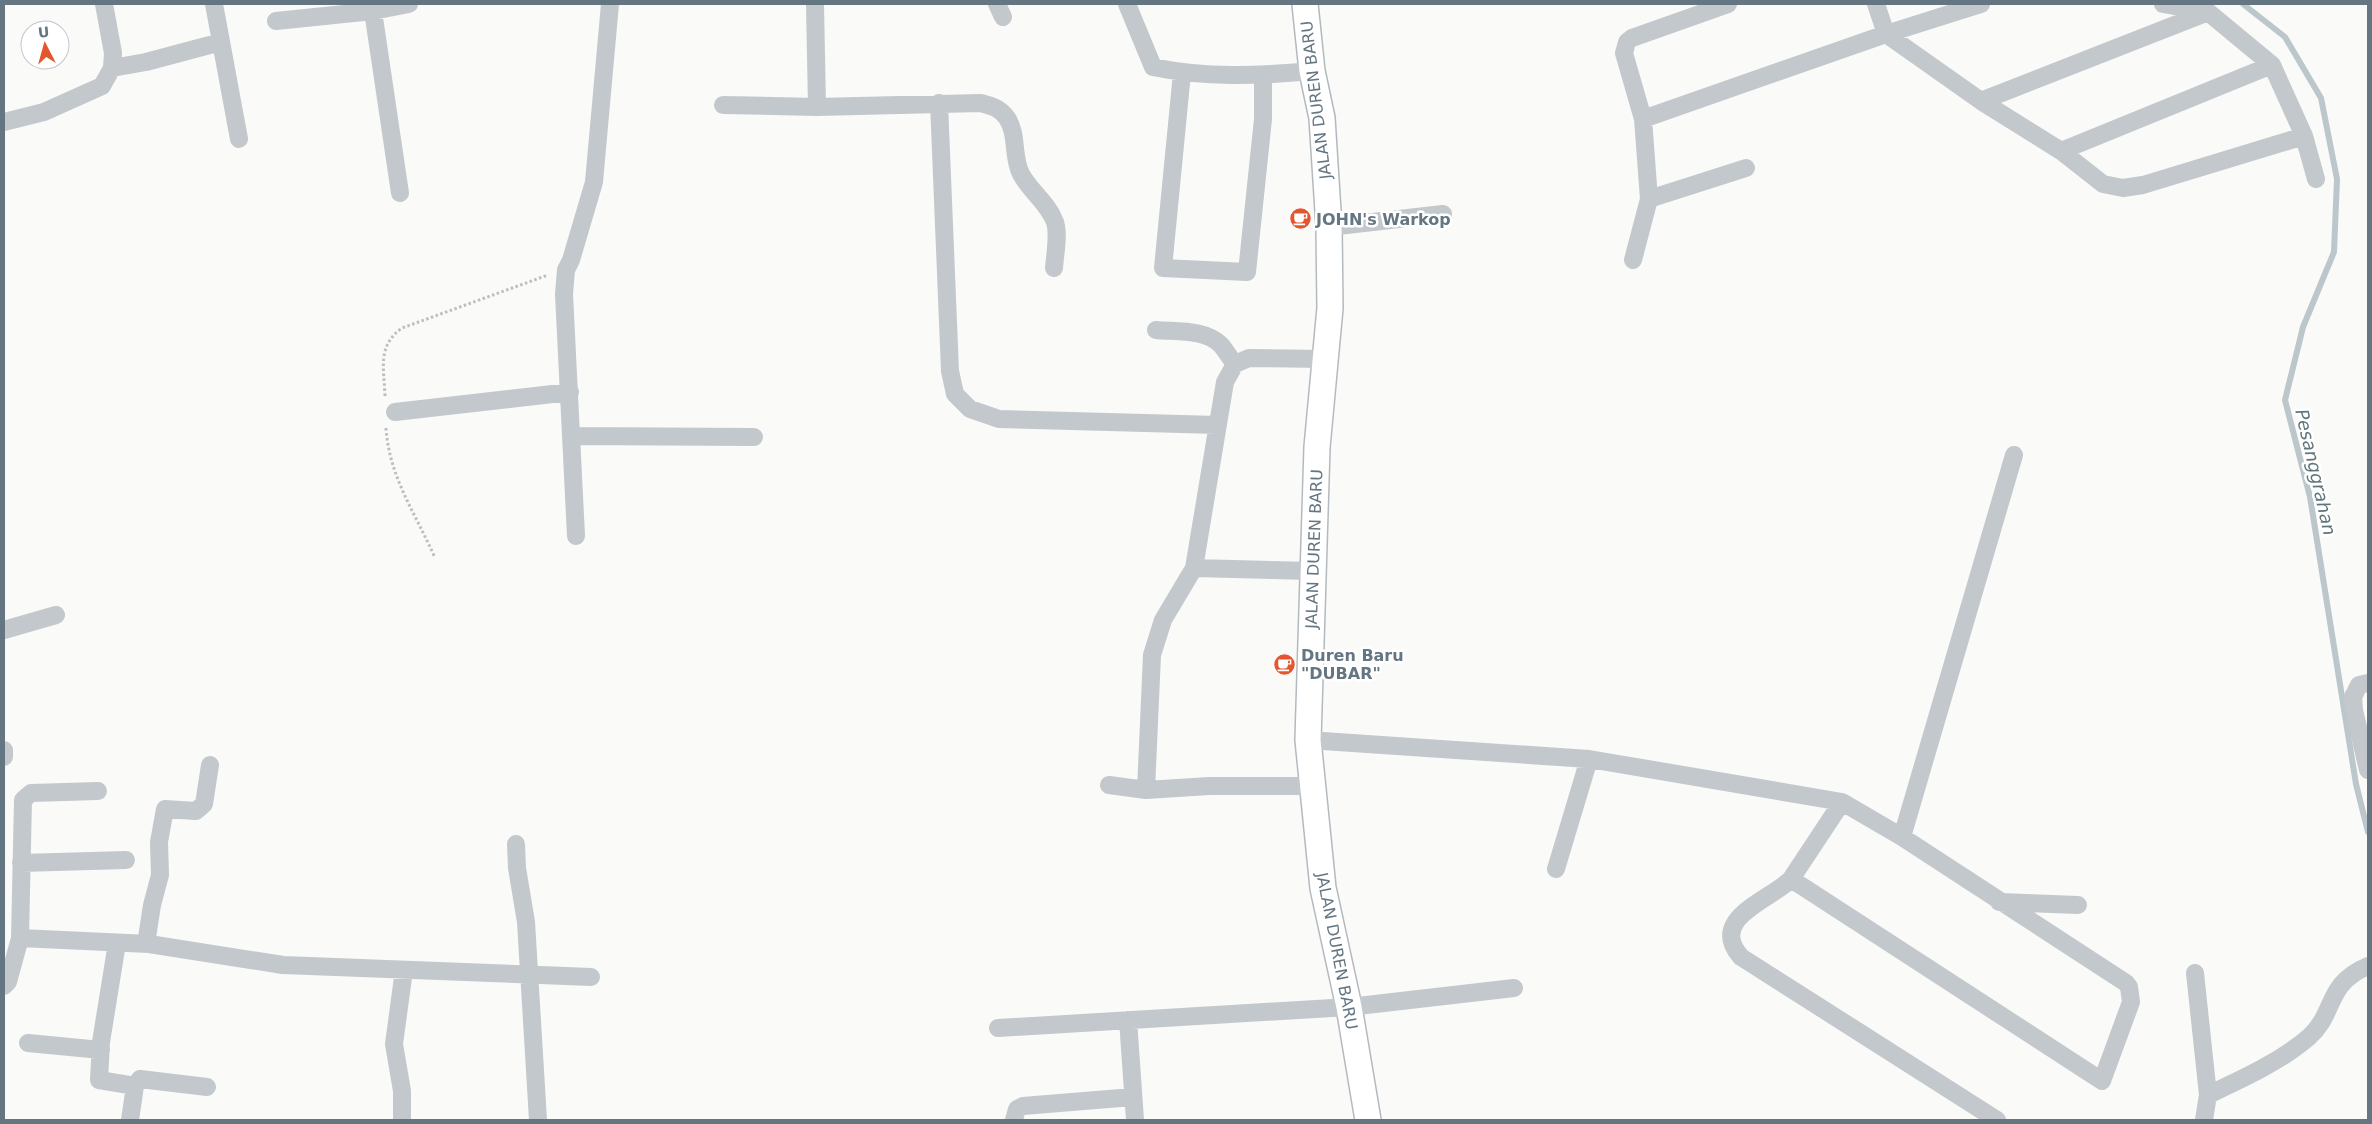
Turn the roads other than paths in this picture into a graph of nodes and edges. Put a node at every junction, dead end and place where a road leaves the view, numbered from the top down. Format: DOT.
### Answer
graph roads {
  1 [pos="104,4"];
  2 [pos="214,4"];
  3 [pos="409,4"];
  4 [pos="610,4"];
  5 [pos="815,4"];
  6 [pos="1127,4"];
  7 [pos="1305,4"];
  8 [pos="1728,4"];
  9 [pos="1876,4"];
  10 [pos="1981,4"];
  11 [pos="2164,4"];
  12 [pos="373,10"];
  13 [pos="2208,12"];
  14 [pos="276,21"];
  15 [pos="1886,34"];
  16 [pos="220,42"];
  17 [pos="2272,65"];
  18 [pos="112,68"];
  19 [pos="1312,71"];
  20 [pos="1182,73"];
  21 [pos="1263,76"];
  22 [pos="1981,102"];
  23 [pos="939,103"];
  24 [pos="723,105"];
  25 [pos="817,107"];
  26 [pos="1643,119"];
  27 [pos="4,122"];
  28 [pos="2304,136"];
  29 [pos="239,138"];
  30 [pos="2061,151"];
  31 [pos="1746,168"];
  32 [pos="2316,179"];
  33 [pos="400,193"];
  34 [pos="1649,199"];
  35 [pos="1443,214"];
  36 [pos="1329,227"];
  37 [pos="1633,260"];
  38 [pos="1054,268"];
  39 [pos="1156,330"];
  40 [pos="1326,359"];
  41 [pos="1235,364"];
  42 [pos="570,392"];
  43 [pos="389,412"];
  44 [pos="1218,425"];
  45 [pos="572,436"];
  46 [pos="754,438"];
  47 [pos="2014,455"];
  48 [pos="576,536"];
  49 [pos="1194,568"];
  50 [pos="1314,571"];
  51 [pos="56,616"];
  52 [pos="4,630"];
  53 [pos="2368,683"];
  54 [pos="1308,740"];
  55 [pos="4,750"];
  56 [pos="4,757"];
  57 [pos="1589,759"];
  58 [pos="210,765"];
  59 [pos="2368,770"];
  60 [pos="1109,785"];
  61 [pos="1311,786"];
  62 [pos="1146,790"];
  63 [pos="98,791"];
  64 [pos="1842,802"];
  65 [pos="1902,837"];
  66 [pos="516,844"];
  67 [pos="126,860"];
  68 [pos="21,863"];
  69 [pos="1556,868"];
  70 [pos="1791,879"];
  71 [pos="1998,902"];
  72 [pos="2078,906"];
  73 [pos="20,938"];
  74 [pos="117,943"];
  75 [pos="146,944"];
  76 [pos="2362,969"];
  77 [pos="404,970"];
  78 [pos="2195,973"];
  79 [pos="531,975"];
  80 [pos="591,977"];
  81 [pos="4,986"];
  82 [pos="1514,988"];
  83 [pos="1349,1007"];
  84 [pos="1128,1020"];
  85 [pos="998,1028"];
  86 [pos="28,1043"];
  87 [pos="100,1050"];
  88 [pos="135,1086"];
  89 [pos="207,1088"];
  90 [pos="2208,1095"];
  91 [pos="1133,1097"];
  92 [pos="130,1120"];
  93 [pos="402,1120"];
  94 [pos="538,1120"];
  95 [pos="1014,1120"];
  96 [pos="1135,1120"];
  97 [pos="1368,1120"];
  98 [pos="1997,1120"];
  99 [pos="2204,1120"];
  1 -- 18 [label="street"];
  2 -- 16 [label="street"];
  3 -- 12 [label="street"];
  4 -- 42 [label="street"];
  5 -- 25 [label="street"];
  6 -- 20 [label="street"];
  7 -- 19 [label="street, JALAN DUREN BARU"];
  8 -- 26 [label="street"];
  9 -- 15 [label="street"];
  10 -- 15 [label="street"];
  11 -- 13 [label="street"];
  12 -- 14 [label="street"];
  12 -- 33 [label="street"];
  13 -- 17 [label="street"];
  13 -- 22 [label="street"];
  15 -- 22 [label="street"];
  15 -- 26 [label="street"];
  16 -- 18 [label="street"];
  16 -- 29 [label="street"];
  17 -- 28 [label="street"];
  17 -- 30 [label="street"];
  18 -- 27 [label="street"];
  19 -- 21 [label="street"];
  19 -- 36 [label="street, JALAN DUREN BARU"];
  20 -- 21 [label="street"];
  20 -- 21 [label="street"];
  22 -- 30 [label="street"];
  23 -- 25 [label="street"];
  23 -- 38 [label="street"];
  23 -- 44 [label="street"];
  24 -- 25 [label="street"];
  26 -- 34 [label="street"];
  28 -- 30 [label="street"];
  28 -- 32 [label="street"];
  31 -- 34 [label="street"];
  34 -- 37 [label="street"];
  35 -- 36 [label="street"];
  36 -- 40 [label="street, JALAN DUREN BARU"];
  39 -- 41 [label="street"];
  40 -- 41 [label="street"];
  40 -- 50 [label="street, JALAN DUREN BARU"];
  41 -- 44 [label="street"];
  42 -- 43 [label="street"];
  42 -- 45 [label="street"];
  44 -- 49 [label="street"];
  45 -- 46 [label="street"];
  45 -- 48 [label="street"];
  47 -- 65 [label="street"];
  49 -- 50 [label="street"];
  49 -- 62 [label="street"];
  50 -- 54 [label="street, JALAN DUREN BARU"];
  51 -- 52 [label="street"];
  53 -- 59 [label="street"];
  54 -- 57 [label="street"];
  54 -- 61 [label="street, JALAN DUREN BARU"];
  55 -- 56 [label="street"];
  57 -- 64 [label="street"];
  57 -- 69 [label="street"];
  58 -- 75 [label="street"];
  60 -- 62 [label="street"];
  61 -- 62 [label="street"];
  61 -- 83 [label="street, JALAN DUREN BARU"];
  63 -- 68 [label="street"];
  64 -- 65 [label="street"];
  64 -- 70 [label="street"];
  65 -- 71 [label="street"];
  66 -- 79 [label="street"];
  67 -- 68 [label="street"];
  68 -- 73 [label="street"];
  70 -- 71 [label="street"];
  70 -- 98 [label="street"];
  71 -- 72 [label="street"];
  73 -- 74 [label="street"];
  73 -- 81 [label="street"];
  74 -- 75 [label="street"];
  74 -- 87 [label="street"];
  75 -- 77 [label="street"];
  76 -- 90 [label="street"];
  77 -- 79 [label="street"];
  77 -- 93 [label="street"];
  78 -- 90 [label="street"];
  79 -- 80 [label="street"];
  79 -- 94 [label="street"];
  82 -- 83 [label="street"];
  83 -- 84 [label="street"];
  83 -- 97 [label="street, JALAN DUREN BARU"];
  84 -- 85 [label="street"];
  84 -- 91 [label="street"];
  86 -- 87 [label="street"];
  87 -- 88 [label="street"];
  88 -- 89 [label="street"];
  88 -- 92 [label="street"];
  90 -- 99 [label="street"];
  91 -- 95 [label="street"];
  91 -- 96 [label="street"];
}
